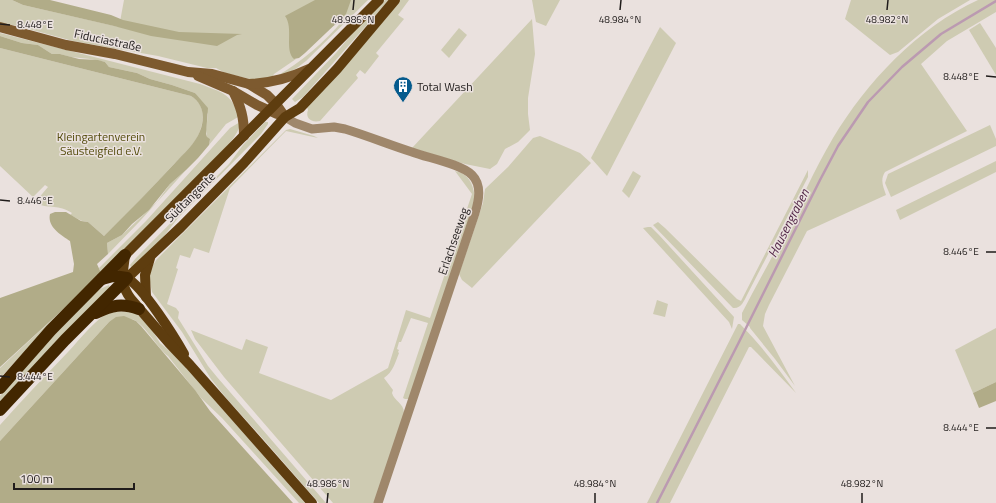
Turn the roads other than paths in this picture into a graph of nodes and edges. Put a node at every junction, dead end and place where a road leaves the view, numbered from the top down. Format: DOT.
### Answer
graph roads {
  1 [pos="379,0"];
  2 [pos="395,0"];
  3 [pos="0,27"];
  4 [pos="309,70"];
  5 [pos="188,72"];
  6 [pos="249,84"];
  7 [pos="233,91"];
  8 [pos="272,108"];
  9 [pos="285,117"];
  10 [pos="244,136"];
  11 [pos="125,255"];
  12 [pos="151,256"];
  13 [pos="102,279"];
  14 [pos="124,279"];
  15 [pos="147,299"];
  16 [pos="139,309"];
  17 [pos="90,316"];
  18 [pos="190,365"];
  19 [pos="0,388"];
  20 [pos="0,410"];
  21 [pos="312,503"];
  22 [pos="378,503"];
  1 -- 4 [label="main road, Südtangente"];
  2 -- 9 [label="main road, Südtangente"];
  3 -- 5 [label="main road, Fiduciastraße"];
  4 -- 6 [label="main road"];
  4 -- 8 [label="main road, Südtangente"];
  5 -- 6 [label="main road, Fiduciastraße"];
  5 -- 7 [label="main road, Fiduciastraße"];
  6 -- 8 [label="main road, Fiduciastraße"];
  7 -- 8 [label="main road, Fiduciastraße"];
  7 -- 10 [label="main road"];
  8 -- 9 [label="main road, Fiduciastraße"];
  8 -- 10 [label="main road, Südtangente"];
  9 -- 12 [label="main road, Südtangente"];
  9 -- 22 [label="street, Erlachseeweg"];
  10 -- 11 [label="main road, Südtangente"];
  11 -- 13 [label="highway, Südtangente"];
  11 -- 14 [label="main road"];
  12 -- 14 [label="main road, Südtangente"];
  12 -- 15 [label="main road"];
  13 -- 14 [label="highway"];
  13 -- 19 [label="highway, Südtangente"];
  14 -- 15 [label="main road"];
  14 -- 16 [label="main road"];
  14 -- 17 [label="highway, Südtangente"];
  15 -- 18 [label="main road"];
  16 -- 17 [label="highway"];
  16 -- 18 [label="main road"];
  17 -- 20 [label="highway, Südtangente"];
  18 -- 21 [label="main road"];
}
